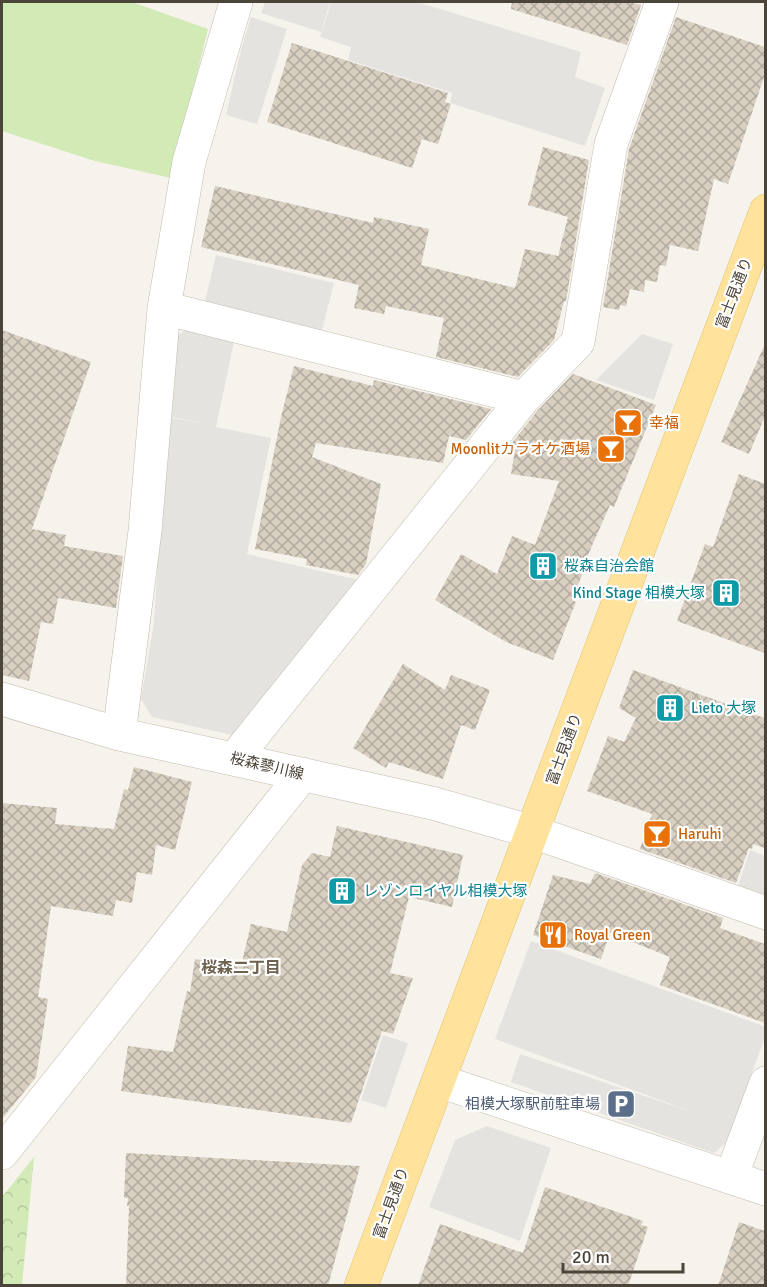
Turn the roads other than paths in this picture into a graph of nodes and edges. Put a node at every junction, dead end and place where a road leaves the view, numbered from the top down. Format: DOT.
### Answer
graph roads {
  1 [pos="236,2"];
  2 [pos="662,2"];
  3 [pos="765,211"];
  4 [pos="756,262"];
  5 [pos="164,308"];
  6 [pos="524,398"];
  7 [pos="2,699"];
  8 [pos="118,734"];
  9 [pos="234,759"];
  10 [pos="303,774"];
  11 [pos="533,832"];
  12 [pos="765,913"];
  13 [pos="439,1081"];
  14 [pos="765,1083"];
  15 [pos="2,1153"];
  16 [pos="731,1178"];
  17 [pos="765,1189"];
  18 [pos="361,1286"];
  1 -- 5 [label="street"];
  2 -- 6 [label="street"];
  3 -- 4 [label="main road, 富士見通り"];
  4 -- 11 [label="main road, 富士見通り"];
  5 -- 6 [label="street"];
  5 -- 8 [label="street"];
  6 -- 9 [label="street"];
  7 -- 8 [label="street, 桜森蓼川線"];
  8 -- 9 [label="street, 桜森蓼川線"];
  9 -- 10 [label="street, 桜森蓼川線"];
  10 -- 11 [label="street, 桜森蓼川線"];
  10 -- 15 [label="street"];
  11 -- 12 [label="street, 桜森蓼川線"];
  11 -- 13 [label="main road, 富士見通り"];
  13 -- 16 [label="street"];
  13 -- 18 [label="main road, 富士見通り"];
  14 -- 16 [label="street"];
  16 -- 17 [label="street"];
}
